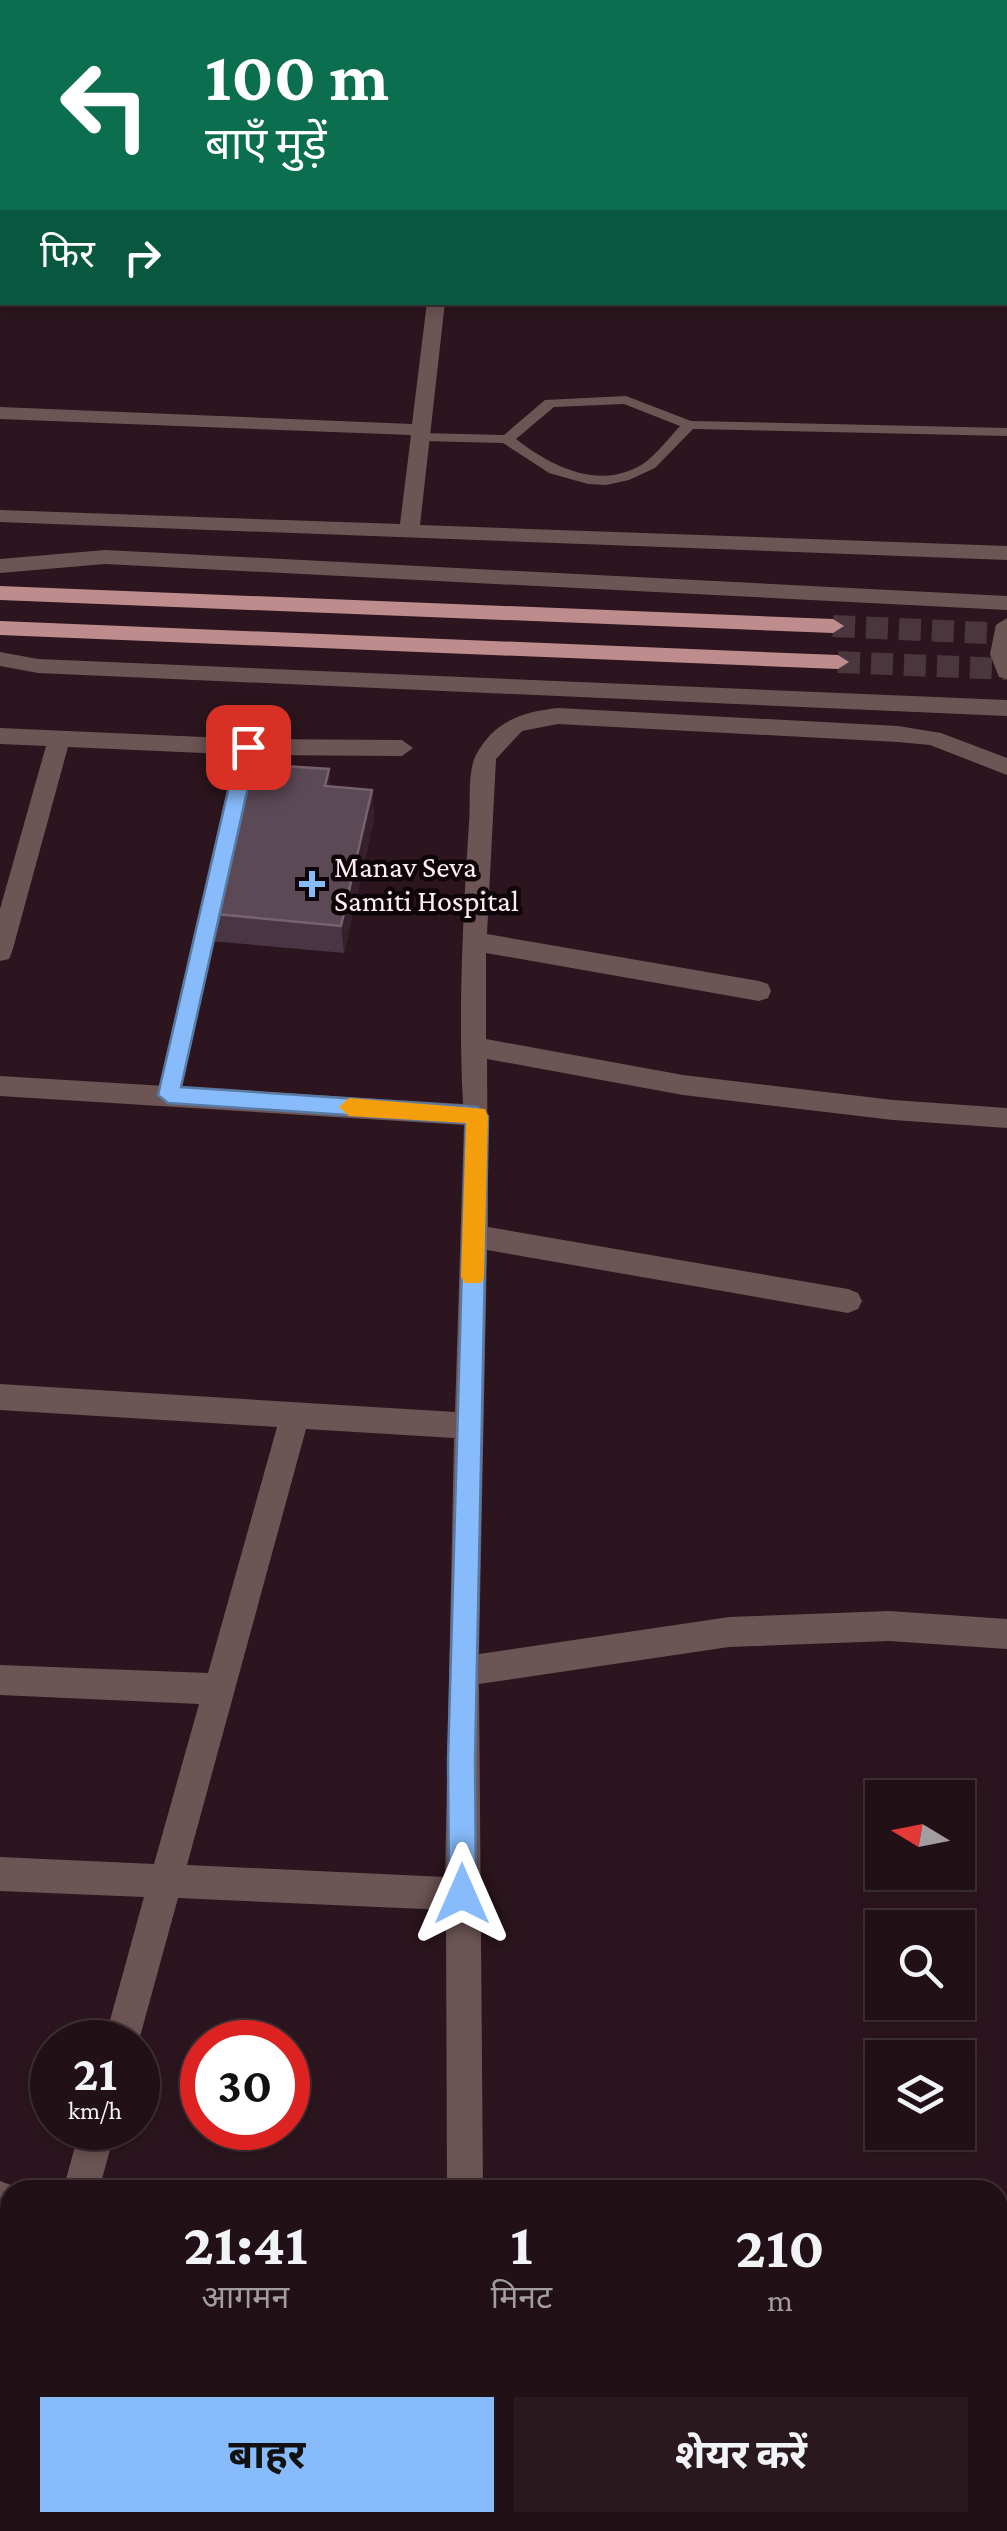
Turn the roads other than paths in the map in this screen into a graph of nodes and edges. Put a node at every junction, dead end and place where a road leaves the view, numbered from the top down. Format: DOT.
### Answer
graph roads {
  1 [pos="436,305"];
  2 [pos="0,413"];
  3 [pos="689,425"];
  4 [pos="1007,432"];
  5 [pos="422,433"];
  6 [pos="507,439"];
  7 [pos="0,516"];
  8 [pos="409,533"];
  9 [pos="1007,553"];
  10 [pos="0,566"];
  11 [pos="0,593"];
  12 [pos="1007,603"];
  13 [pos="1007,625"];
  14 [pos="833,626"];
  15 [pos="0,628"];
  16 [pos="0,659"];
  17 [pos="838,662"];
  18 [pos="1007,672"];
  19 [pos="1007,708"];
  20 [pos="0,736"];
  21 [pos="60,738"];
  22 [pos="248,747"];
  23 [pos="402,748"];
  24 [pos="1007,767"];
  25 [pos="221,863"];
  26 [pos="217,882"];
  27 [pos="473,941"];
  28 [pos="0,952"];
  29 [pos="759,991"];
  30 [pos="472,1046"];
  31 [pos="0,1086"];
  32 [pos="168,1095"];
  33 [pos="477,1116"];
  34 [pos="1007,1118"];
  35 [pos="474,1236"];
  36 [pos="848,1302"];
  37 [pos="0,1396"];
  38 [pos="295,1415"];
  39 [pos="469,1426"];
  40 [pos="1007,1634"];
  41 [pos="464,1671"];
  42 [pos="0,1680"];
  43 [pos="218,1690"];
  44 [pos="0,1874"];
  45 [pos="166,1882"];
  46 [pos="462,1894"];
  47 [pos="128,2020"];
  48 [pos="92,2150"];
  49 [pos="84,2180"];
  50 [pos="465,2180"];
  1 -- 5 [label="street"];
  2 -- 5 [label="street"];
  3 -- 4 [label="lane"];
  3 -- 6 [label="lane"];
  3 -- 6 [label="lane"];
  5 -- 6 [label="lane"];
  5 -- 8 [label="street"];
  7 -- 8 [label="street"];
  8 -- 9 [label="street"];
  10 -- 12 [label="street"];
  11 -- 14 [label="main road"];
  13 -- 18 [label="street"];
  15 -- 17 [label="main road"];
  16 -- 19 [label="street"];
  20 -- 21 [label="street"];
  21 -- 22 [label="street"];
  21 -- 28 [label="street"];
  22 -- 23 [label="street"];
  22 -- 25 [label="lane"];
  24 -- 27 [label="street"];
  26 -- 32 [label="lane"];
  27 -- 29 [label="street"];
  27 -- 30 [label="street"];
  30 -- 33 [label="street"];
  30 -- 34 [label="street"];
  31 -- 32 [label="street"];
  32 -- 33 [label="street"];
  33 -- 35 [label="street"];
  35 -- 36 [label="street"];
  35 -- 39 [label="street"];
  37 -- 38 [label="street"];
  38 -- 39 [label="street"];
  38 -- 43 [label="street"];
  39 -- 41 [label="street"];
  40 -- 41 [label="street"];
  41 -- 46 [label="street"];
  42 -- 43 [label="street"];
  43 -- 45 [label="street"];
  44 -- 45 [label="street"];
  45 -- 46 [label="street"];
  45 -- 47 [label="street"];
  46 -- 50 [label="street"];
  48 -- 49 [label="street"];
}
